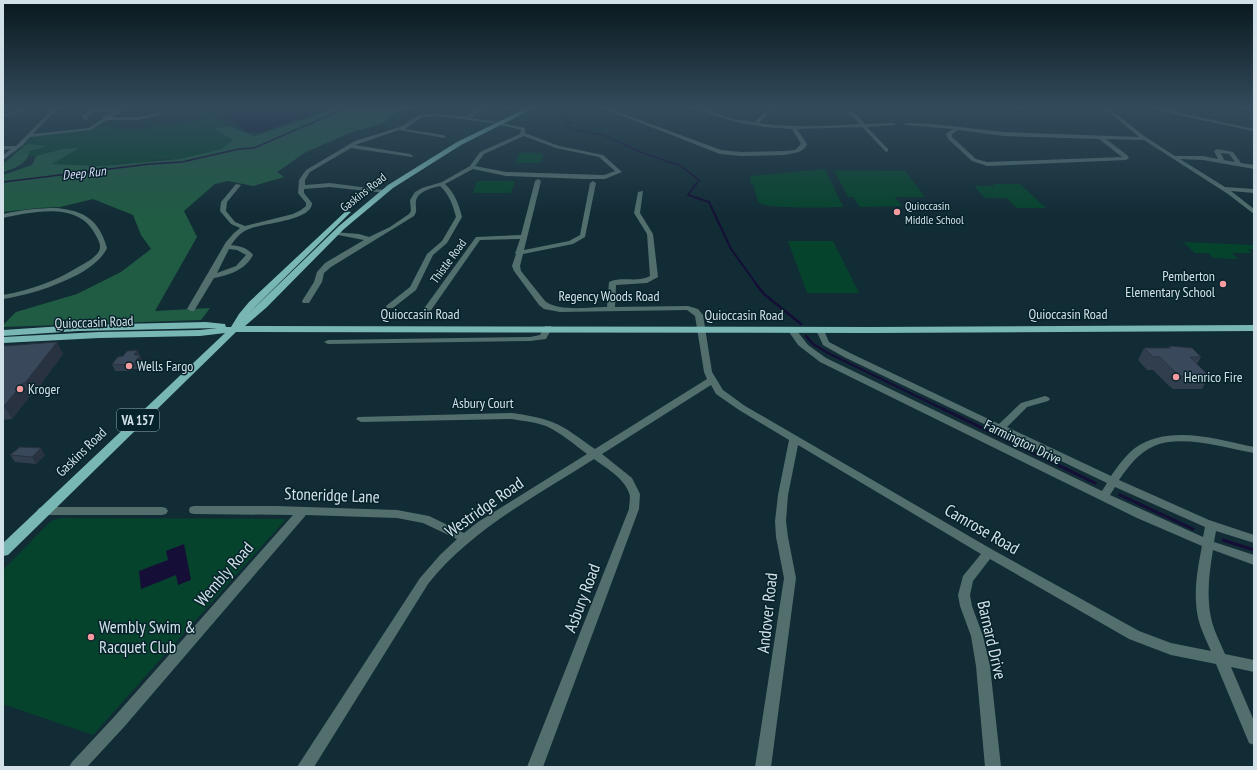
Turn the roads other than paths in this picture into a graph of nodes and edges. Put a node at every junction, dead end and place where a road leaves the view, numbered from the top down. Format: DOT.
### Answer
graph roads {
  1 [pos="21,144"];
  2 [pos="355,144"];
  3 [pos="458,144"];
  4 [pos="502,144"];
  5 [pos="550,144"];
  6 [pos="698,144"];
  7 [pos="804,144"];
  8 [pos="881,144"];
  9 [pos="956,144"];
  10 [pos="1109,144"];
  11 [pos="1154,144"];
  12 [pos="351,146"];
  13 [pos="17,147"];
  14 [pos="3,148"];
  15 [pos="886,150"];
  16 [pos="410,156"];
  17 [pos="1174,157"];
  18 [pos="3,158"];
  19 [pos="1222,161"];
  20 [pos="1239,164"];
  21 [pos="1254,166"];
  22 [pos="472,167"];
  23 [pos="538,181"];
  24 [pos="593,183"];
  25 [pos="441,184"];
  26 [pos="238,185"];
  27 [pos="302,187"];
  28 [pos="1224,189"];
  29 [pos="380,191"];
  30 [pos="1254,191"];
  31 [pos="641,192"];
  32 [pos="1254,212"];
  33 [pos="3,216"];
  34 [pos="246,228"];
  35 [pos="335,234"];
  36 [pos="522,237"];
  37 [pos="370,239"];
  38 [pos="227,247"];
  39 [pos="518,253"];
  40 [pos="211,276"];
  41 [pos="3,297"];
  42 [pos="306,301"];
  43 [pos="390,306"];
  44 [pos="191,309"];
  45 [pos="611,310"];
  46 [pos="424,314"];
  47 [pos="548,328"];
  48 [pos="1254,328"];
  49 [pos="234,329"];
  50 [pos="700,329"];
  51 [pos="792,330"];
  52 [pos="820,330"];
  53 [pos="3,333"];
  54 [pos="3,340"];
  55 [pos="328,342"];
  56 [pos="712,380"];
  57 [pos="1045,399"];
  58 [pos="361,419"];
  59 [pos="1000,428"];
  60 [pos="794,440"];
  61 [pos="1254,450"];
  62 [pos="595,454"];
  63 [pos="1113,482"];
  64 [pos="1104,497"];
  65 [pos="194,510"];
  66 [pos="43,511"];
  67 [pos="162,511"];
  68 [pos="302,512"];
  69 [pos="1211,525"];
  70 [pos="465,538"];
  71 [pos="1254,540"];
  72 [pos="1208,544"];
  73 [pos="3,551"];
  74 [pos="989,553"];
  75 [pos="1254,560"];
  76 [pos="1221,660"];
  77 [pos="1254,666"];
  78 [pos="1254,738"];
  79 [pos="77,767"];
  80 [pos="305,767"];
  81 [pos="534,767"];
  82 [pos="763,767"];
  83 [pos="992,767"];
  1 -- 13 [label="street"];
  2 -- 12 [label="street"];
  3 -- 29 [label="main road, Gaskins Road"];
  4 -- 22 [label="street"];
  5 -- 22 [label="street"];
  6 -- 7 [label="street"];
  8 -- 15 [label="street"];
  9 -- 10 [label="street"];
  11 -- 17 [label="street"];
  12 -- 16 [label="street"];
  12 -- 27 [label="street"];
  13 -- 14 [label="street"];
  13 -- 18 [label="street"];
  17 -- 19 [label="street"];
  17 -- 28 [label="street"];
  19 -- 20 [label="street"];
  19 -- 20 [label="street"];
  20 -- 21 [label="street"];
  22 -- 25 [label="street"];
  23 -- 36 [label="street, Regency Woods Road"];
  24 -- 39 [label="street"];
  25 -- 37 [label="street"];
  25 -- 43 [label="street"];
  26 -- 34 [label="street"];
  27 -- 29 [label="street"];
  27 -- 34 [label="street"];
  28 -- 30 [label="street"];
  28 -- 32 [label="street"];
  29 -- 35 [label="main road, Gaskins Road"];
  29 -- 49 [label="main road, Gaskins Road"];
  31 -- 45 [label="street"];
  33 -- 41 [label="street"];
  34 -- 38 [label="street"];
  35 -- 37 [label="street"];
  35 -- 49 [label="main road, Gaskins Road"];
  36 -- 39 [label="street, Regency Woods Road"];
  36 -- 46 [label="street, Thistle Road"];
  37 -- 42 [label="street"];
  38 -- 40 [label="street"];
  38 -- 40 [label="street"];
  39 -- 45 [label="street, Regency Woods Road"];
  40 -- 44 [label="street"];
  45 -- 50 [label="street, Regency Woods Road"];
  47 -- 49 [label="main road, Quioccasin Road"];
  47 -- 50 [label="main road, Quioccasin Road"];
  47 -- 55 [label="street"];
  48 -- 52 [label="main road, Quioccasin Road"];
  49 -- 53 [label="main road, Quioccasin Road"];
  49 -- 54 [label="main road, Quioccasin Road"];
  49 -- 66 [label="main road, Gaskins Road / VA 157"];
  50 -- 51 [label="main road, Quioccasin Road"];
  50 -- 56 [label="street"];
  51 -- 52 [label="main road, Quioccasin Road"];
  51 -- 64 [label="street, Farmington Drive"];
  52 -- 59 [label="street, Farmington Drive"];
  56 -- 60 [label="street, Camrose Road"];
  56 -- 62 [label="street, Westridge Road"];
  57 -- 59 [label="street"];
  58 -- 62 [label="street, Asbury Court"];
  59 -- 63 [label="street, Farmington Drive"];
  60 -- 74 [label="street, Camrose Road"];
  60 -- 82 [label="street, Andover Road"];
  61 -- 63 [label="street"];
  62 -- 70 [label="street, Westridge Road"];
  62 -- 81 [label="street, Asbury Road"];
  63 -- 64 [label="street"];
  63 -- 69 [label="street, Farmington Drive"];
  64 -- 72 [label="street, Farmington Drive"];
  65 -- 68 [label="street, Stoneridge Lane"];
  66 -- 67 [label="street"];
  66 -- 73 [label="main road, Gaskins Road / VA 157"];
  68 -- 70 [label="street, Stoneridge Lane"];
  68 -- 79 [label="street, Wembly Road"];
  69 -- 71 [label="street, Farmington Drive"];
  69 -- 72 [label="street"];
  70 -- 80 [label="street, Westridge Road"];
  72 -- 75 [label="street, Farmington Drive"];
  72 -- 76 [label="street"];
  74 -- 76 [label="street, Camrose Road"];
  74 -- 83 [label="street, Barnard Drive"];
  76 -- 77 [label="street, Camrose Road"];
  76 -- 78 [label="street"];
}
